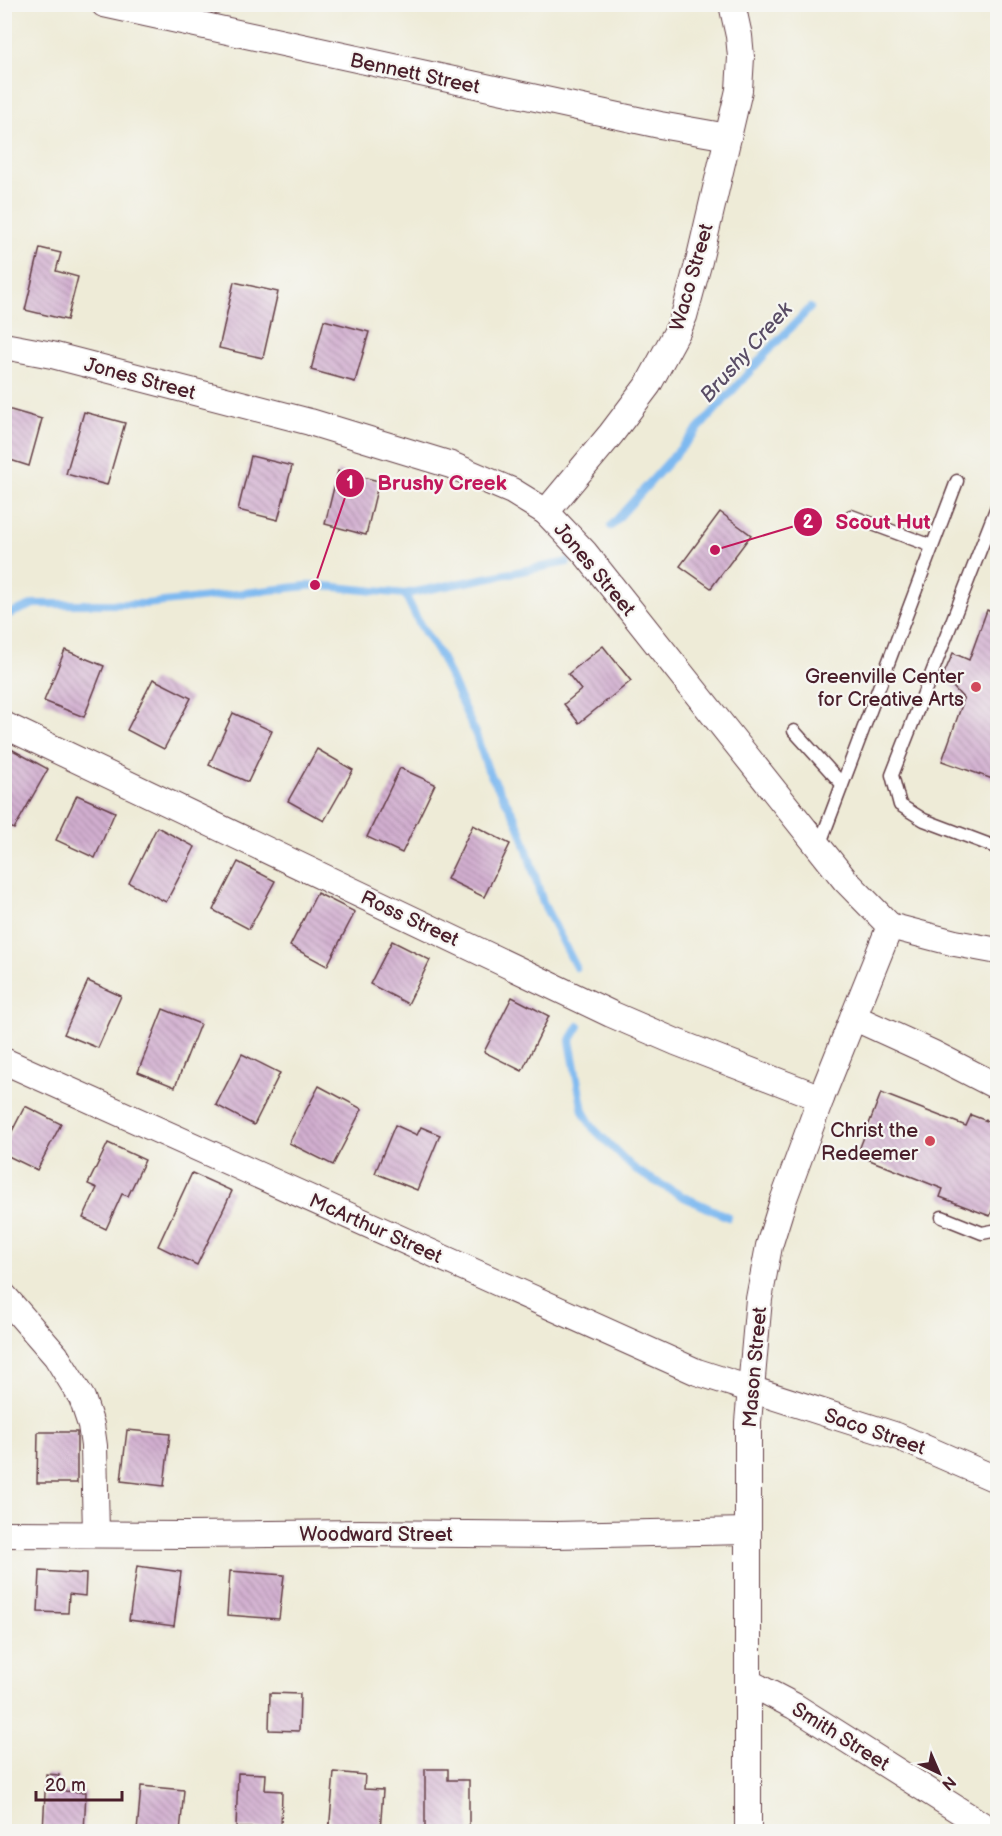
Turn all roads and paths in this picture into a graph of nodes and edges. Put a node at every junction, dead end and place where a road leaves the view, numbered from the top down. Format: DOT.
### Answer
graph roads {
  1 [pos="104,4"];
  2 [pos="732,4"];
  3 [pos="728,137"];
  4 [pos="4,346"];
  5 [pos="957,481"];
  6 [pos="998,504"];
  7 [pos="546,512"];
  8 [pos="851,516"];
  9 [pos="932,546"];
  10 [pos="4,725"];
  11 [pos="794,731"];
  12 [pos="842,784"];
  13 [pos="818,848"];
  14 [pos="998,848"];
  15 [pos="890,926"];
  16 [pos="998,951"];
  17 [pos="853,1017"];
  18 [pos="4,1061"];
  19 [pos="998,1087"];
  20 [pos="821,1098"];
  21 [pos="942,1217"];
  22 [pos="998,1230"];
  23 [pos="4,1296"];
  24 [pos="750,1390"];
  25 [pos="998,1480"];
  26 [pos="748,1531"];
  27 [pos="96,1533"];
  28 [pos="4,1534"];
  29 [pos="748,1682"];
  30 [pos="748,1832"];
  31 [pos="993,1832"];
  1 -- 3 [label="street, Bennett Street"];
  2 -- 3 [label="street, Waco Street"];
  3 -- 7 [label="street, Waco Street"];
  4 -- 7 [label="street, Jones Street"];
  5 -- 9 [label="lane"];
  6 -- 14 [label="lane"];
  7 -- 13 [label="street, Jones Street"];
  8 -- 9 [label="lane"];
  9 -- 12 [label="lane"];
  10 -- 20 [label="street, Ross Street"];
  11 -- 12 [label="lane"];
  12 -- 13 [label="lane"];
  13 -- 15 [label="street, Jones Street"];
  15 -- 16 [label="street"];
  15 -- 17 [label="street, Mason Street"];
  17 -- 19 [label="street"];
  17 -- 20 [label="street, Mason Street"];
  18 -- 24 [label="street, McArthur Street"];
  20 -- 24 [label="street, Mason Street"];
  21 -- 22 [label="lane"];
  23 -- 27 [label="street"];
  24 -- 25 [label="street, Saco Street"];
  24 -- 26 [label="street, Mason Street"];
  26 -- 27 [label="street, Woodward Street"];
  26 -- 29 [label="street, Mason Street"];
  27 -- 28 [label="street, Woodward Street"];
  29 -- 30 [label="street, Mason Street"];
  29 -- 31 [label="street, Smith Street"];
}
